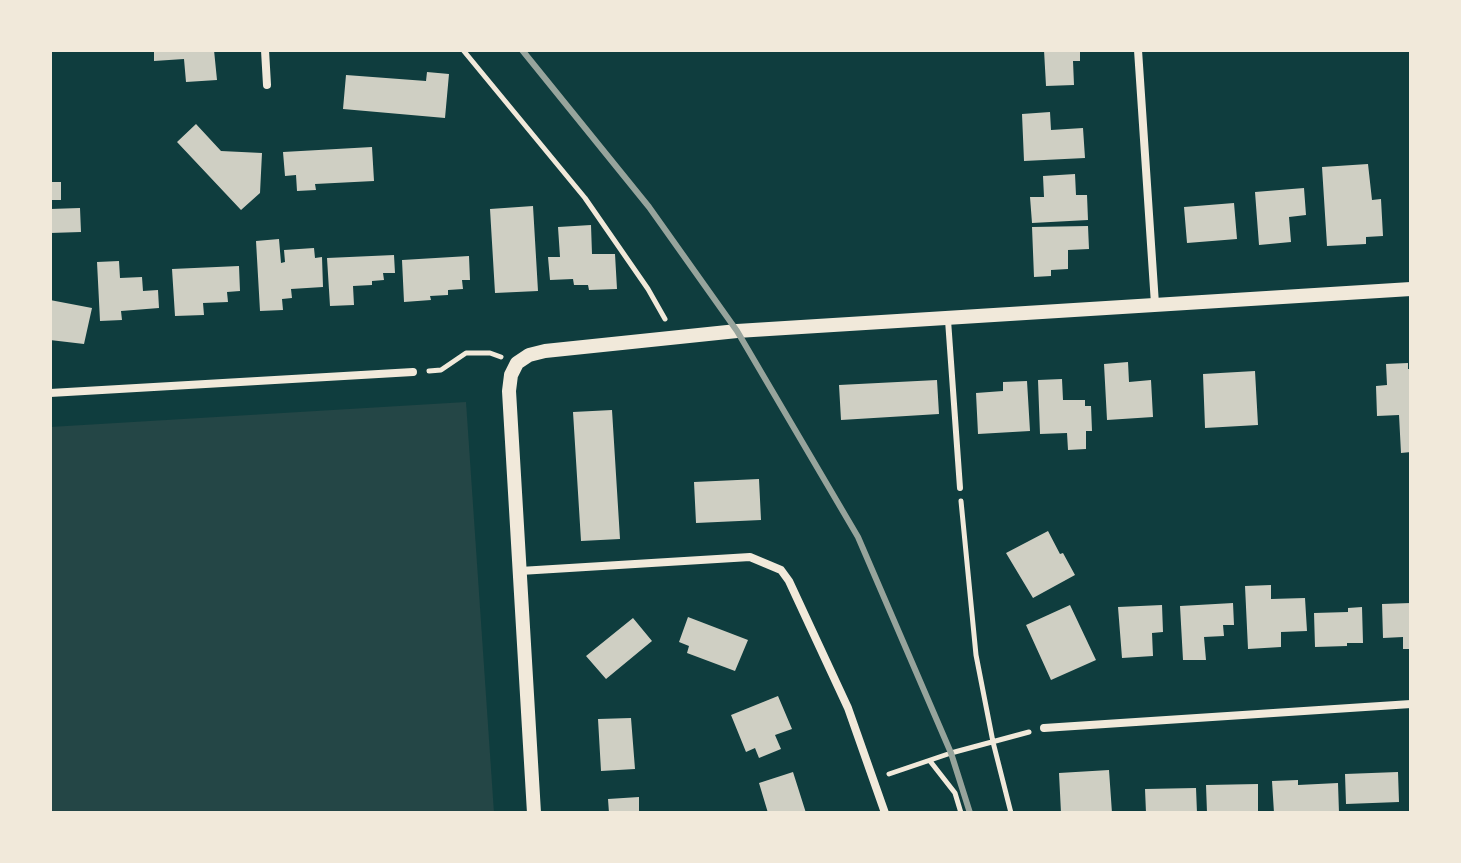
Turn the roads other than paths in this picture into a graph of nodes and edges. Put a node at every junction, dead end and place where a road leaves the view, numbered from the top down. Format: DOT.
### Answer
graph roads {
  1 [pos="265,50"];
  2 [pos="1138,50"];
  3 [pos="267,85"];
  4 [pos="1411,289"];
  5 [pos="1155,304"];
  6 [pos="948,318"];
  7 [pos="413,372"];
  8 [pos="50,393"];
  9 [pos="960,488"];
  10 [pos="520,571"];
  11 [pos="1411,704"];
  12 [pos="1044,728"];
  13 [pos="534,813"];
  14 [pos="885,813"];
  1 -- 3 [label="street"];
  2 -- 5 [label="street"];
  4 -- 5 [label="street"];
  5 -- 6 [label="street"];
  6 -- 9 [label="lane"];
  6 -- 10 [label="street"];
  7 -- 8 [label="street"];
  10 -- 13 [label="street"];
  10 -- 14 [label="street"];
  11 -- 12 [label="street"];
}
